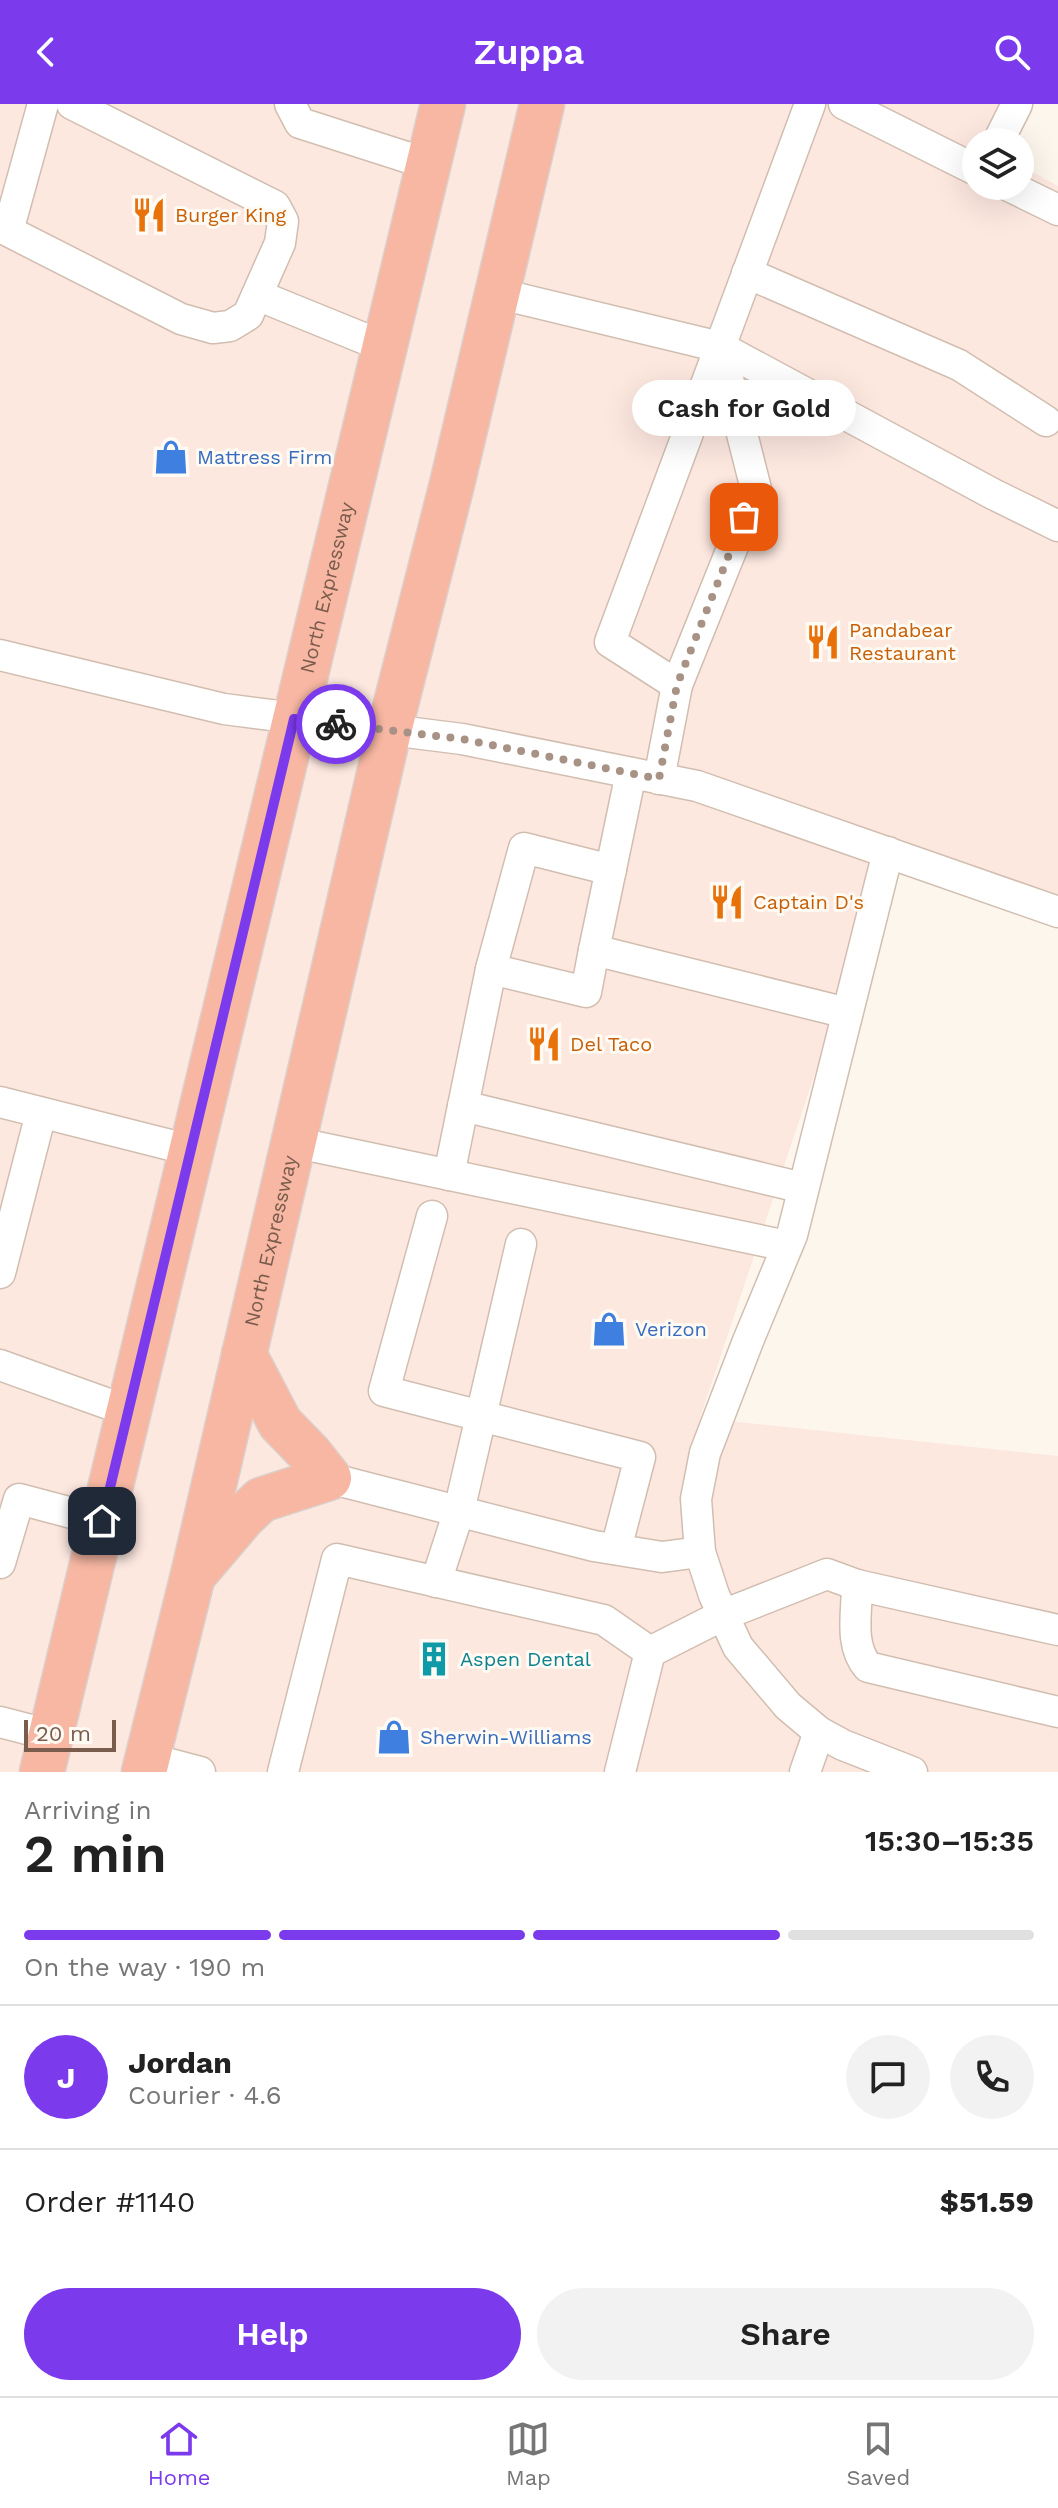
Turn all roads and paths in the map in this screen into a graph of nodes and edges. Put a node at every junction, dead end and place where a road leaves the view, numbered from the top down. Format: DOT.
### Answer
graph roads {
  1 [pos="43,104"];
  2 [pos="72,104"];
  3 [pos="290,104"];
  4 [pos="443,104"];
  5 [pos="542,104"];
  6 [pos="810,104"];
  7 [pos="844,104"];
  8 [pos="1017,104"];
  9 [pos="1005,128"];
  10 [pos="962,163"];
  11 [pos="428,164"];
  12 [pos="1034,198"];
  13 [pos="1058,210"];
  14 [pos="747,273"];
  15 [pos="496,293"];
  16 [pos="257,295"];
  17 [pos="385,347"];
  18 [pos="720,347"];
  19 [pos="1054,416"];
  20 [pos="1058,526"];
  21 [pos="0,655"];
  22 [pos="677,685"];
  23 [pos="294,719"];
  24 [pos="389,731"];
  25 [pos="645,776"];
  26 [pos="888,852"];
  27 [pos="611,870"];
  28 [pos="1058,912"];
  29 [pos="594,950"];
  30 [pos="491,969"];
  31 [pos="847,1013"];
  32 [pos="0,1102"];
  33 [pos="463,1106"];
  34 [pos="41,1113"];
  35 [pos="293,1142"];
  36 [pos="190,1150"];
  37 [pos="449,1175"];
  38 [pos="803,1188"];
  39 [pos="9,1201"];
  40 [pos="432,1216"];
  41 [pos="521,1244"];
  42 [pos="787,1246"];
  43 [pos="0,1273"];
  44 [pos="244,1354"];
  45 [pos="0,1365"];
  46 [pos="128,1411"];
  47 [pos="481,1416"];
  48 [pos="329,1478"];
  49 [pos="459,1511"];
  50 [pos="102,1521"];
  51 [pos="616,1549"];
  52 [pos="700,1552"];
  53 [pos="0,1563"];
  54 [pos="193,1575"];
  55 [pos="436,1582"];
  56 [pos="857,1585"];
  57 [pos="723,1615"];
  58 [pos="1058,1630"];
  59 [pos="650,1652"];
  60 [pos="1058,1712"];
  61 [pos="0,1722"];
  62 [pos="819,1732"];
  63 [pos="46,1753"];
  64 [pos="146,1765"];
  65 [pos="200,1772"];
  66 [pos="283,1772"];
  67 [pos="620,1772"];
  68 [pos="805,1772"];
  69 [pos="912,1772"];
  1 -- 16 [label="street"];
  2 -- 16 [label="street"];
  3 -- 11 [label="street"];
  4 -- 11 [label="highway, North Expressway"];
  5 -- 15 [label="highway, North Expressway"];
  6 -- 14 [label="street"];
  7 -- 10 [label="street"];
  8 -- 9 [label="street"];
  11 -- 17 [label="highway, North Expressway"];
  12 -- 13 [label="street"];
  14 -- 18 [label="street"];
  14 -- 19 [label="street"];
  15 -- 18 [label="street"];
  15 -- 24 [label="highway, North Expressway"];
  16 -- 17 [label="street"];
  17 -- 23 [label="highway, North Expressway"];
  18 -- 20 [label="street"];
  18 -- 22 [label="street"];
  18 -- 22 [label="street"];
  21 -- 23 [label="street"];
  22 -- 25 [label="street"];
  23 -- 24 [label="street"];
  23 -- 36 [label="highway, North Expressway"];
  24 -- 25 [label="street"];
  24 -- 35 [label="highway, North Expressway"];
  25 -- 26 [label="street"];
  25 -- 27 [label="street"];
  26 -- 28 [label="street"];
  26 -- 31 [label="street"];
  27 -- 29 [label="street"];
  27 -- 30 [label="street"];
  29 -- 30 [label="street"];
  29 -- 31 [label="street"];
  30 -- 33 [label="street"];
  31 -- 38 [label="street"];
  32 -- 34 [label="street"];
  33 -- 37 [label="street"];
  33 -- 38 [label="street"];
  34 -- 36 [label="street"];
  34 -- 39 [label="street"];
  35 -- 37 [label="street"];
  35 -- 44 [label="highway, North Expressway"];
  36 -- 46 [label="highway, North Expressway"];
  37 -- 42 [label="street"];
  38 -- 42 [label="street"];
  39 -- 43 [label="street"];
  40 -- 47 [label="street"];
  41 -- 47 [label="street"];
  42 -- 52 [label="street"];
  44 -- 48 [label="highway"];
  44 -- 54 [label="highway, North Expressway"];
  45 -- 46 [label="street"];
  46 -- 50 [label="highway, North Expressway"];
  47 -- 49 [label="street"];
  47 -- 51 [label="street"];
  48 -- 49 [label="street"];
  48 -- 54 [label="highway"];
  49 -- 51 [label="street"];
  49 -- 55 [label="street"];
  50 -- 53 [label="street"];
  50 -- 63 [label="highway, North Expressway"];
  51 -- 52 [label="street"];
  52 -- 57 [label="street"];
  54 -- 64 [label="highway, North Expressway"];
  55 -- 59 [label="street"];
  55 -- 66 [label="street"];
  56 -- 57 [label="street"];
  56 -- 58 [label="street"];
  56 -- 60 [label="street"];
  57 -- 59 [label="street"];
  57 -- 62 [label="street"];
  59 -- 67 [label="street"];
  61 -- 63 [label="street"];
  62 -- 68 [label="street"];
  62 -- 69 [label="street"];
  64 -- 65 [label="street"];
}
